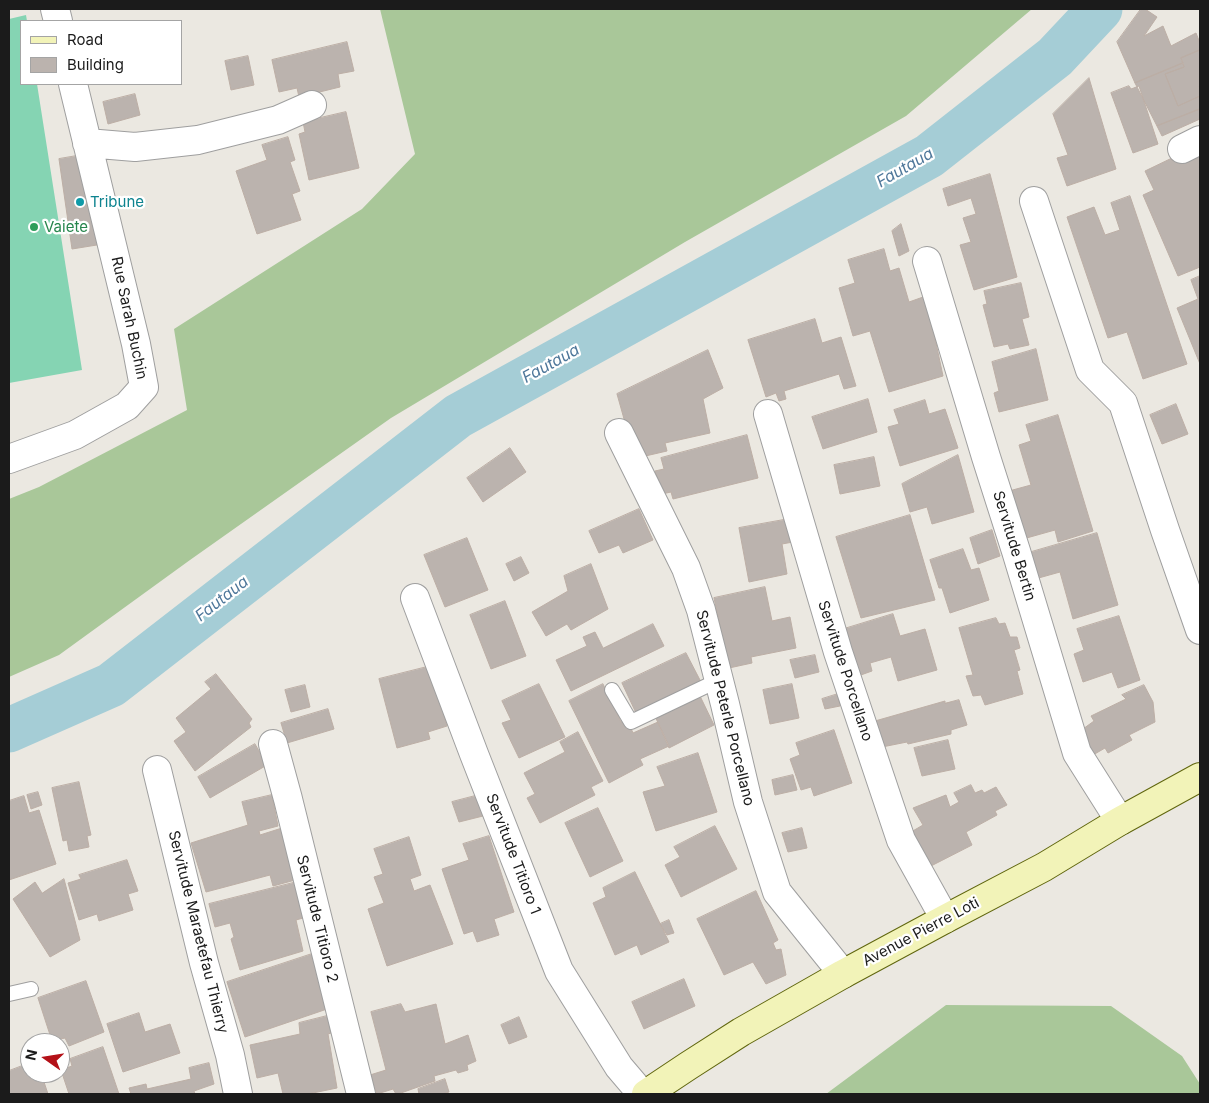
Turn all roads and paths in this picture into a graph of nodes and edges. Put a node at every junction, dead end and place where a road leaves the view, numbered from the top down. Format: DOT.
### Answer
graph roads {
  1 [pos="73,85"];
  2 [pos="312,105"];
  3 [pos="86,135"];
  4 [pos="1034,201"];
  5 [pos="927,261"];
  6 [pos="768,414"];
  7 [pos="619,432"];
  8 [pos="9,459"];
  9 [pos="416,598"];
  10 [pos="1200,630"];
  11 [pos="719,680"];
  12 [pos="612,690"];
  13 [pos="273,744"];
  14 [pos="157,770"];
  15 [pos="1200,777"];
  16 [pos="1120,821"];
  17 [pos="945,919"];
  18 [pos="843,974"];
  19 [pos="31,989"];
  20 [pos="9,994"];
  21 [pos="238,1094"];
  22 [pos="361,1094"];
  23 [pos="642,1094"];
  24 [pos="646,1094"];
  1 -- 3 [label="street"];
  2 -- 3 [label="street"];
  3 -- 8 [label="street, Rue Sarah Buchin"];
  4 -- 10 [label="street"];
  5 -- 16 [label="street, Servitude Bertin"];
  6 -- 17 [label="street, Servitude Porcellano"];
  7 -- 11 [label="street, Servitude Peterle Porcellano"];
  9 -- 23 [label="street, Servitude Titioro 1"];
  11 -- 12 [label="lane"];
  11 -- 18 [label="street, Servitude Peterle Porcellano"];
  13 -- 22 [label="street, Servitude Titioro 2"];
  14 -- 21 [label="street, Servitude Maraetefau Thierry"];
  15 -- 16 [label="main road, Avenue Pierre Loti"];
  16 -- 17 [label="main road, Avenue Pierre Loti"];
  17 -- 18 [label="main road, Avenue Pierre Loti"];
  18 -- 24 [label="main road, Avenue Pierre Loti"];
  19 -- 20 [label="lane"];
}
